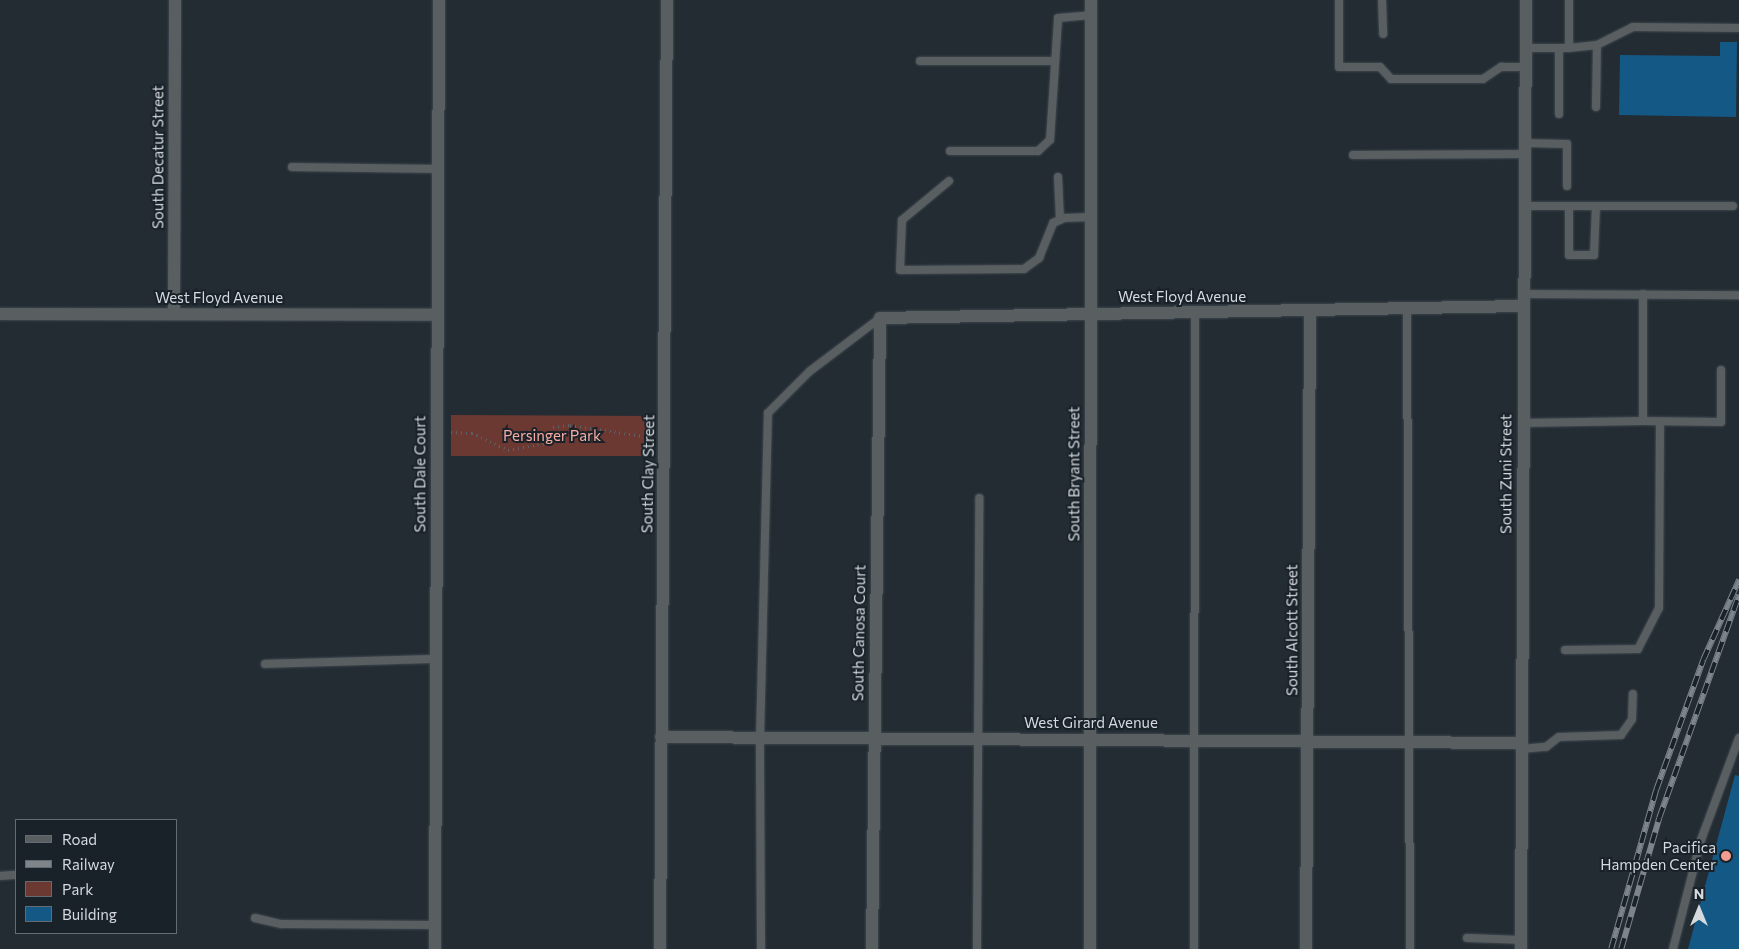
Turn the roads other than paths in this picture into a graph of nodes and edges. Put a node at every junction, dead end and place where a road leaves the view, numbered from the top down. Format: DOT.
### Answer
graph roads {
  1 [pos="175,0"];
  2 [pos="440,0"];
  3 [pos="667,0"];
  4 [pos="1091,0"];
  5 [pos="1339,0"];
  6 [pos="1382,0"];
  7 [pos="1526,0"];
  8 [pos="1569,0"];
  9 [pos="1091,15"];
  10 [pos="1739,28"];
  11 [pos="1383,34"];
  12 [pos="1597,45"];
  13 [pos="1526,48"];
  14 [pos="1559,48"];
  15 [pos="1569,48"];
  16 [pos="920,61"];
  17 [pos="1055,61"];
  18 [pos="1525,67"];
  19 [pos="1596,106"];
  20 [pos="1559,114"];
  21 [pos="1525,148"];
  22 [pos="950,151"];
  23 [pos="1353,155"];
  24 [pos="292,167"];
  25 [pos="438,169"];
  26 [pos="1058,177"];
  27 [pos="949,182"];
  28 [pos="1566,186"];
  29 [pos="1524,206"];
  30 [pos="1569,206"];
  31 [pos="1596,206"];
  32 [pos="1733,206"];
  33 [pos="1091,216"];
  34 [pos="1060,220"];
  35 [pos="1643,294"];
  36 [pos="1739,295"];
  37 [pos="1523,300"];
  38 [pos="1407,309"];
  39 [pos="1310,312"];
  40 [pos="1196,313"];
  41 [pos="0,314"];
  42 [pos="174,314"];
  43 [pos="1090,314"];
  44 [pos="437,315"];
  45 [pos="880,318"];
  46 [pos="1722,370"];
  47 [pos="1643,421"];
  48 [pos="1660,422"];
  49 [pos="1522,423"];
  50 [pos="979,498"];
  51 [pos="1565,650"];
  52 [pos="436,659"];
  53 [pos="265,664"];
  54 [pos="1633,694"];
  55 [pos="660,737"];
  56 [pos="1739,738"];
  57 [pos="760,739"];
  58 [pos="1090,739"];
  59 [pos="874,740"];
  60 [pos="978,740"];
  61 [pos="1194,740"];
  62 [pos="1307,742"];
  63 [pos="1410,742"];
  64 [pos="1521,746"];
  65 [pos="15,875"];
  66 [pos="0,876"];
  67 [pos="254,918"];
  68 [pos="435,925"];
  69 [pos="1466,938"];
  70 [pos="1521,944"];
  71 [pos="435,949"];
  72 [pos="660,949"];
  73 [pos="761,949"];
  74 [pos="872,949"];
  75 [pos="977,949"];
  76 [pos="1090,949"];
  77 [pos="1194,949"];
  78 [pos="1306,949"];
  79 [pos="1410,949"];
  80 [pos="1673,949"];
  1 -- 42 [label="street, South Decatur Street"];
  2 -- 25 [label="street, South Dale Court"];
  3 -- 55 [label="street, South Clay Street"];
  4 -- 9 [label="street, South Bryant Street"];
  5 -- 18 [label="lane"];
  6 -- 11 [label="lane"];
  7 -- 13 [label="street, South Zuni Street"];
  8 -- 15 [label="lane"];
  9 -- 17 [label="lane"];
  9 -- 33 [label="street, South Bryant Street"];
  10 -- 12 [label="lane"];
  12 -- 15 [label="lane"];
  12 -- 19 [label="lane"];
  13 -- 14 [label="lane"];
  13 -- 18 [label="street, South Zuni Street"];
  14 -- 15 [label="lane"];
  14 -- 20 [label="lane"];
  16 -- 17 [label="lane"];
  17 -- 22 [label="lane"];
  18 -- 21 [label="street, South Zuni Street"];
  21 -- 23 [label="lane"];
  21 -- 28 [label="lane"];
  21 -- 29 [label="street, South Zuni Street"];
  24 -- 25 [label="lane"];
  25 -- 44 [label="street, South Dale Court"];
  26 -- 34 [label="lane"];
  27 -- 34 [label="lane"];
  29 -- 30 [label="lane"];
  29 -- 37 [label="street, South Zuni Street"];
  30 -- 31 [label="lane"];
  30 -- 31 [label="lane"];
  31 -- 32 [label="lane"];
  33 -- 34 [label="lane"];
  33 -- 43 [label="street, South Bryant Street"];
  35 -- 36 [label="lane"];
  35 -- 37 [label="lane"];
  35 -- 47 [label="lane"];
  37 -- 38 [label="street, West Floyd Avenue"];
  37 -- 49 [label="street, South Zuni Street"];
  38 -- 39 [label="street, West Floyd Avenue"];
  38 -- 63 [label="lane"];
  39 -- 40 [label="street, West Floyd Avenue"];
  39 -- 62 [label="street, South Alcott Street"];
  40 -- 43 [label="street, West Floyd Avenue"];
  40 -- 61 [label="lane"];
  41 -- 42 [label="street, West Floyd Avenue"];
  42 -- 44 [label="street, West Floyd Avenue"];
  43 -- 45 [label="street, West Floyd Avenue"];
  43 -- 58 [label="street, South Bryant Street"];
  44 -- 52 [label="street, South Dale Court"];
  45 -- 57 [label="lane"];
  45 -- 59 [label="street, South Canosa Court"];
  46 -- 48 [label="lane"];
  47 -- 48 [label="lane"];
  47 -- 49 [label="lane"];
  48 -- 51 [label="lane"];
  49 -- 64 [label="street, South Zuni Street"];
  50 -- 60 [label="lane"];
  52 -- 53 [label="lane"];
  52 -- 68 [label="street, South Dale Court"];
  54 -- 64 [label="lane"];
  55 -- 57 [label="street, West Girard Avenue"];
  55 -- 72 [label="street, South Clay Street"];
  56 -- 80 [label="lane"];
  57 -- 59 [label="street, West Girard Avenue"];
  57 -- 73 [label="lane"];
  58 -- 60 [label="street, West Girard Avenue"];
  58 -- 61 [label="street, West Girard Avenue"];
  58 -- 76 [label="street, South Bryant Street"];
  59 -- 60 [label="street, West Girard Avenue"];
  59 -- 74 [label="street, South Canosa Court"];
  60 -- 75 [label="lane"];
  61 -- 62 [label="street, West Girard Avenue"];
  61 -- 77 [label="lane"];
  62 -- 63 [label="street, West Girard Avenue"];
  62 -- 78 [label="street, South Alcott Street"];
  63 -- 64 [label="street, West Girard Avenue"];
  63 -- 79 [label="lane"];
  64 -- 70 [label="street, South Zuni Street"];
  65 -- 66 [label="lane"];
  67 -- 68 [label="lane"];
  68 -- 71 [label="street, South Dale Court"];
  69 -- 70 [label="lane"];
}
